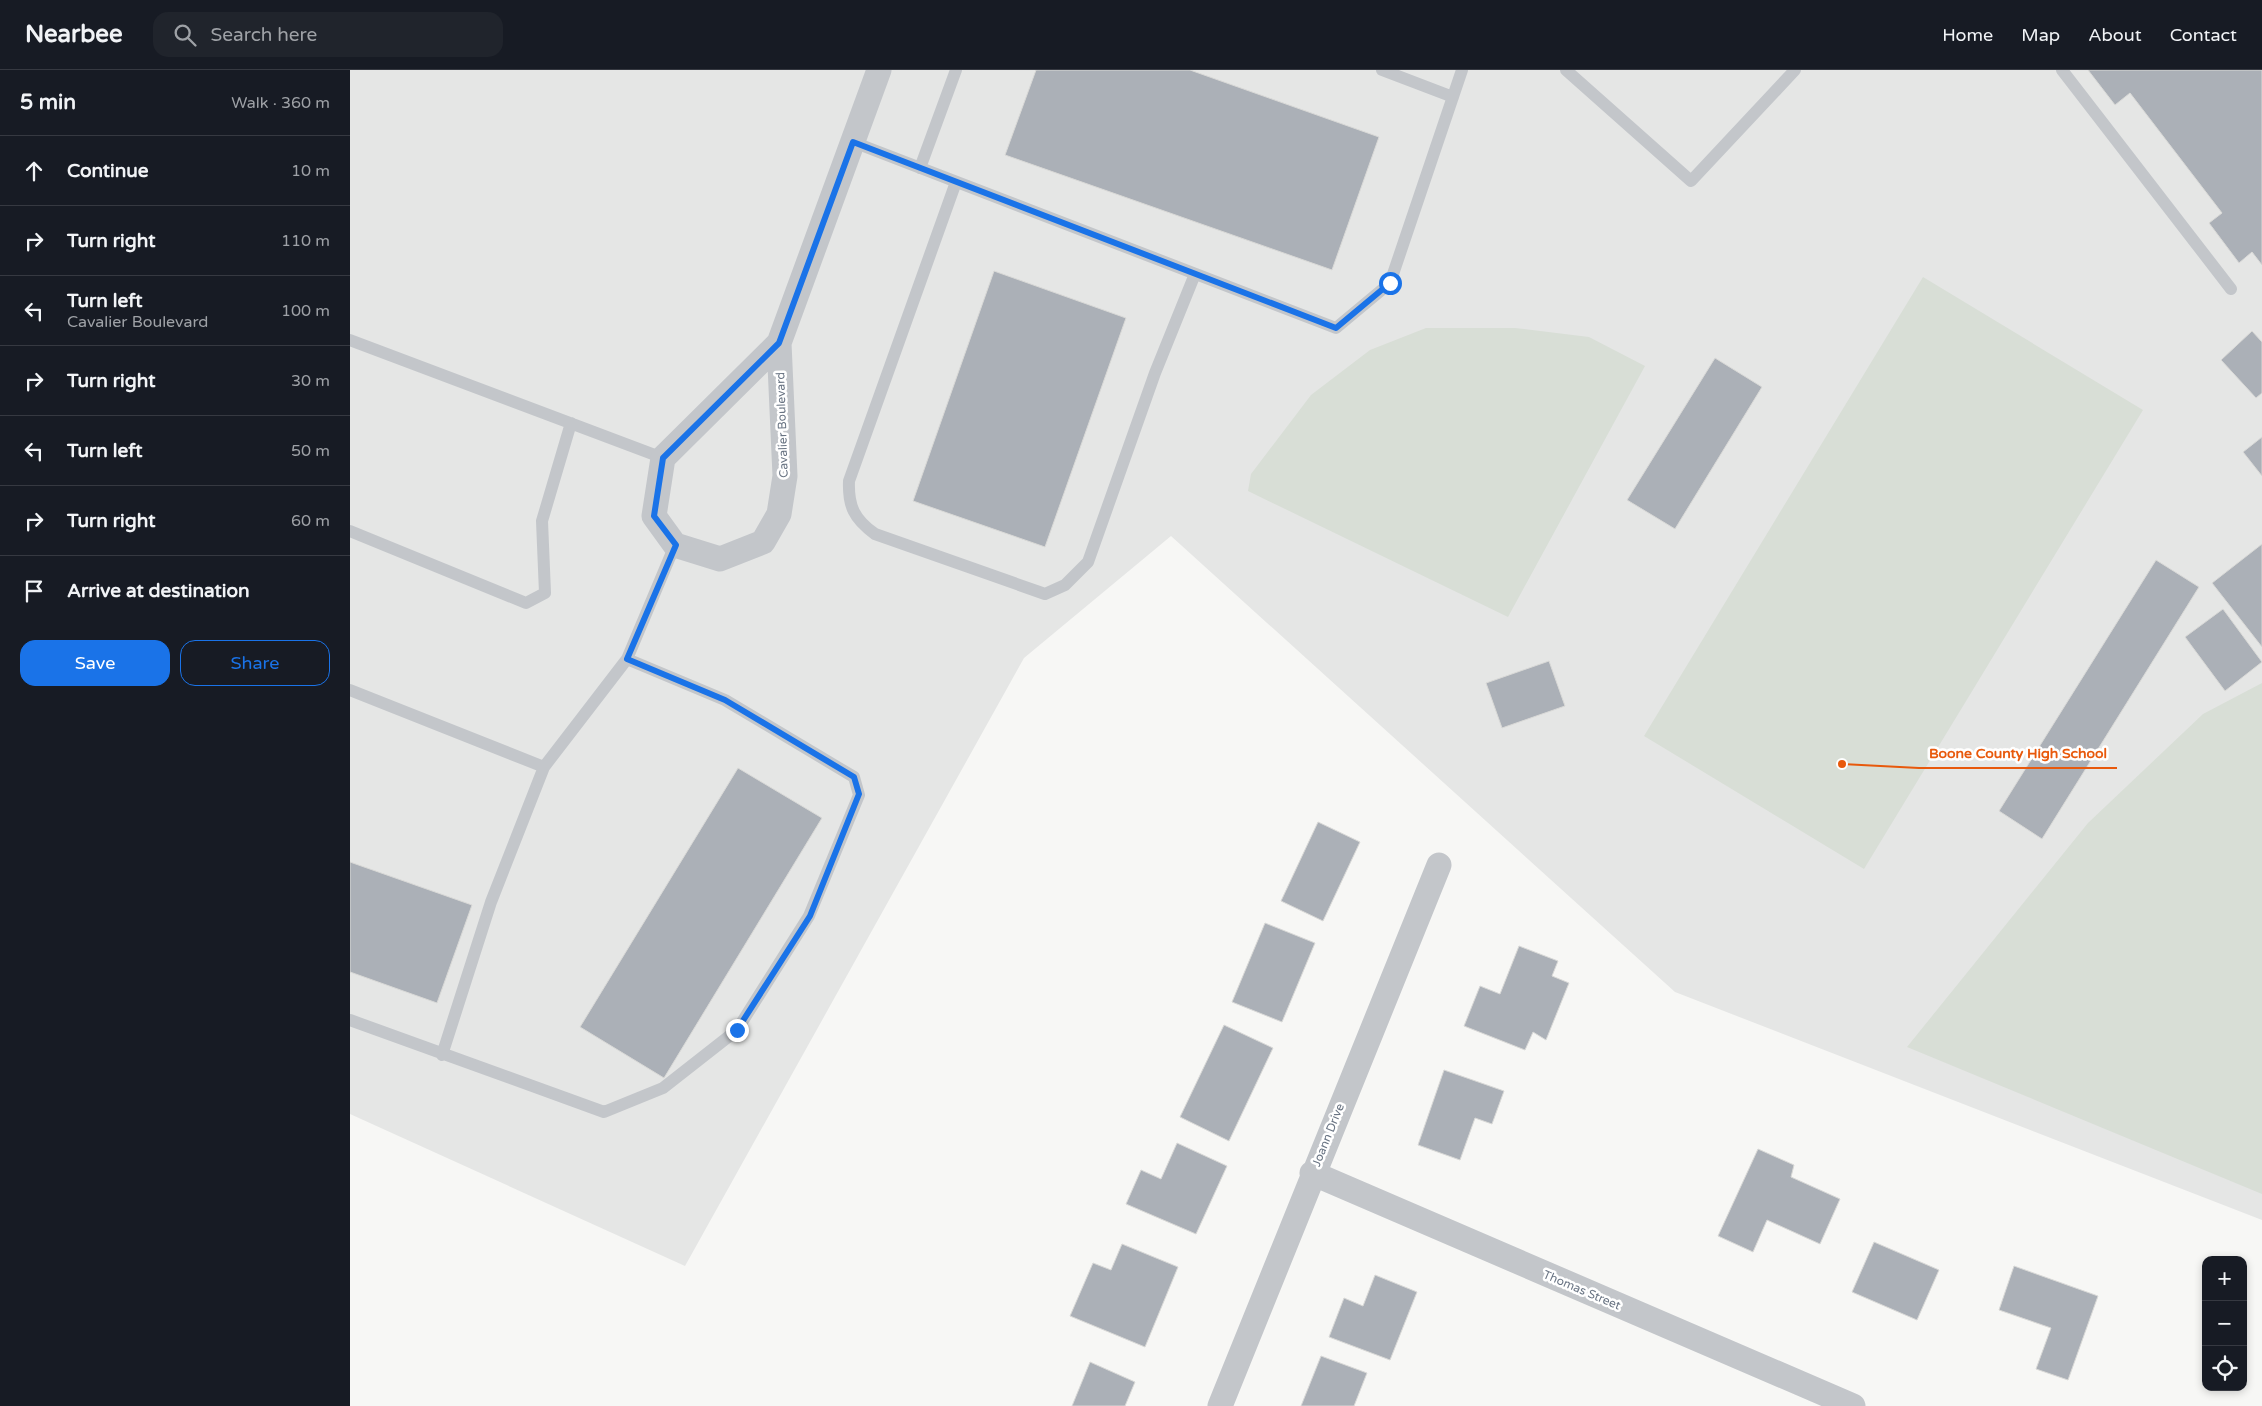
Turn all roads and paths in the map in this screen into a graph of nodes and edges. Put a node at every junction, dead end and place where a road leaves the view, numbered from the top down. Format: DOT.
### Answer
graph roads {
  1 [pos="879,70"];
  2 [pos="956,70"];
  3 [pos="1382,70"];
  4 [pos="1462,70"];
  5 [pos="1566,70"];
  6 [pos="1795,70"];
  7 [pos="2062,70"];
  8 [pos="1453,97"];
  9 [pos="853,142"];
  10 [pos="920,168"];
  11 [pos="956,182"];
  12 [pos="1195,274"];
  13 [pos="2231,289"];
  14 [pos="350,340"];
  15 [pos="779,343"];
  16 [pos="571,424"];
  17 [pos="663,458"];
  18 [pos="350,531"];
  19 [pos="676,545"];
  20 [pos="627,659"];
  21 [pos="350,690"];
  22 [pos="544,767"];
  23 [pos="1439,865"];
  24 [pos="350,1020"];
  25 [pos="442,1055"];
  26 [pos="1312,1173"];
  27 [pos="1220,1406"];
  28 [pos="1853,1406"];
  1 -- 9 [label="street, Cavalier Boulevard"];
  2 -- 10 [label="lane"];
  3 -- 8 [label="lane"];
  4 -- 8 [label="lane"];
  5 -- 6 [label="lane"];
  7 -- 13 [label="lane"];
  8 -- 12 [label="lane"];
  9 -- 10 [label="lane"];
  9 -- 15 [label="street, Cavalier Boulevard"];
  10 -- 11 [label="lane"];
  11 -- 12 [label="lane"];
  11 -- 12 [label="lane"];
  14 -- 16 [label="lane"];
  15 -- 17 [label="street, Cavalier Boulevard"];
  15 -- 19 [label="street, Cavalier Boulevard"];
  16 -- 17 [label="lane"];
  16 -- 18 [label="lane"];
  17 -- 19 [label="street"];
  19 -- 20 [label="lane"];
  20 -- 22 [label="lane"];
  20 -- 25 [label="lane"];
  21 -- 22 [label="lane"];
  22 -- 25 [label="lane"];
  23 -- 26 [label="street, Joann Drive"];
  24 -- 25 [label="lane"];
  26 -- 27 [label="street, Joann Drive"];
  26 -- 28 [label="street, Thomas Street"];
}
